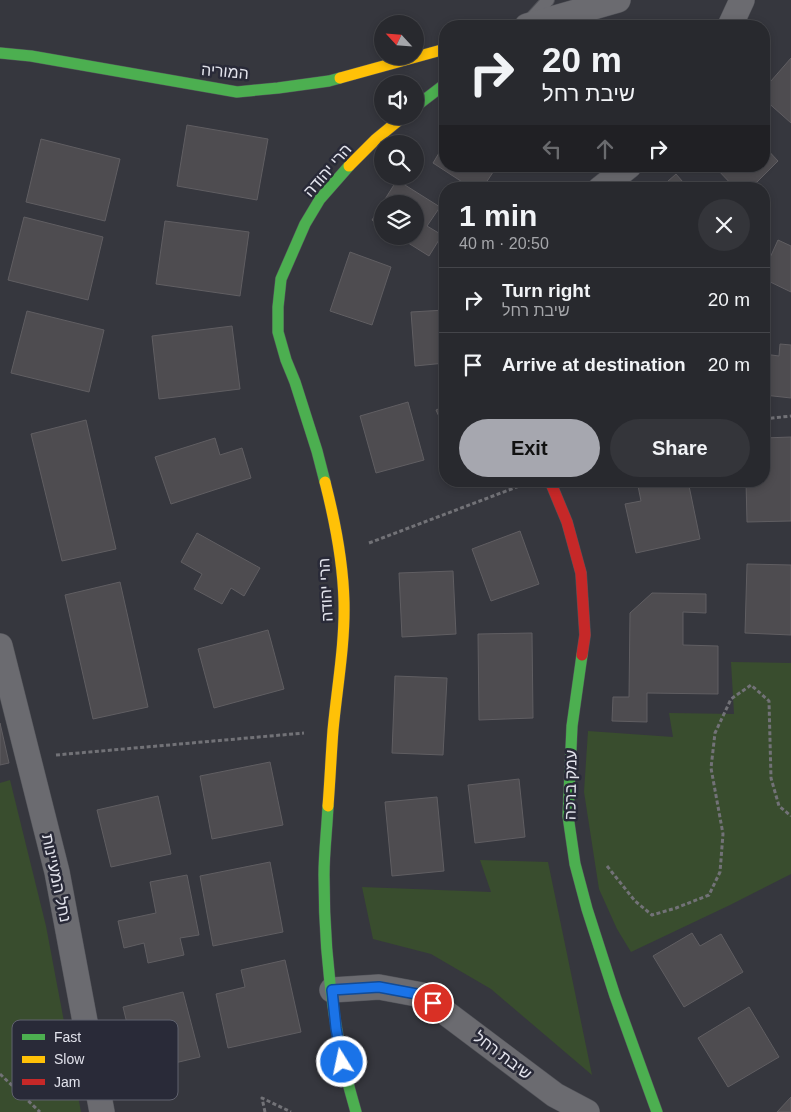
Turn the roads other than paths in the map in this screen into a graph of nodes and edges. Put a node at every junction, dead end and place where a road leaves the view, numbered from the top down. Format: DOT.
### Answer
graph roads {
  1 [pos="548,0"];
  2 [pos="618,0"];
  3 [pos="742,0"];
  4 [pos="531,20"];
  5 [pos="547,20"];
  6 [pos="733,20"];
  7 [pos="439,51"];
  8 [pos="0,53"];
  9 [pos="439,89"];
  10 [pos="424,100"];
  11 [pos="394,125"];
  12 [pos="621,172"];
  13 [pos="609,182"];
  14 [pos="552,487"];
  15 [pos="0,646"];
  16 [pos="332,990"];
  17 [pos="85,1020"];
  18 [pos="356,1112"];
  19 [pos="587,1112"];
  20 [pos="657,1112"];
  1 -- 4 [label="lane"];
  2 -- 5 [label="street"];
  3 -- 6 [label="street"];
  7 -- 8 [label="street, המוריה"];
  9 -- 10 [label="street"];
  11 -- 16 [label="street, הרי יהודה"];
  12 -- 13 [label="street"];
  14 -- 20 [label="street, עמק ברכה"];
  15 -- 17 [label="street, נחל המעיינות"];
  16 -- 18 [label="street, הרי יהודה"];
  16 -- 19 [label="street, שיבת רחל"];
}
